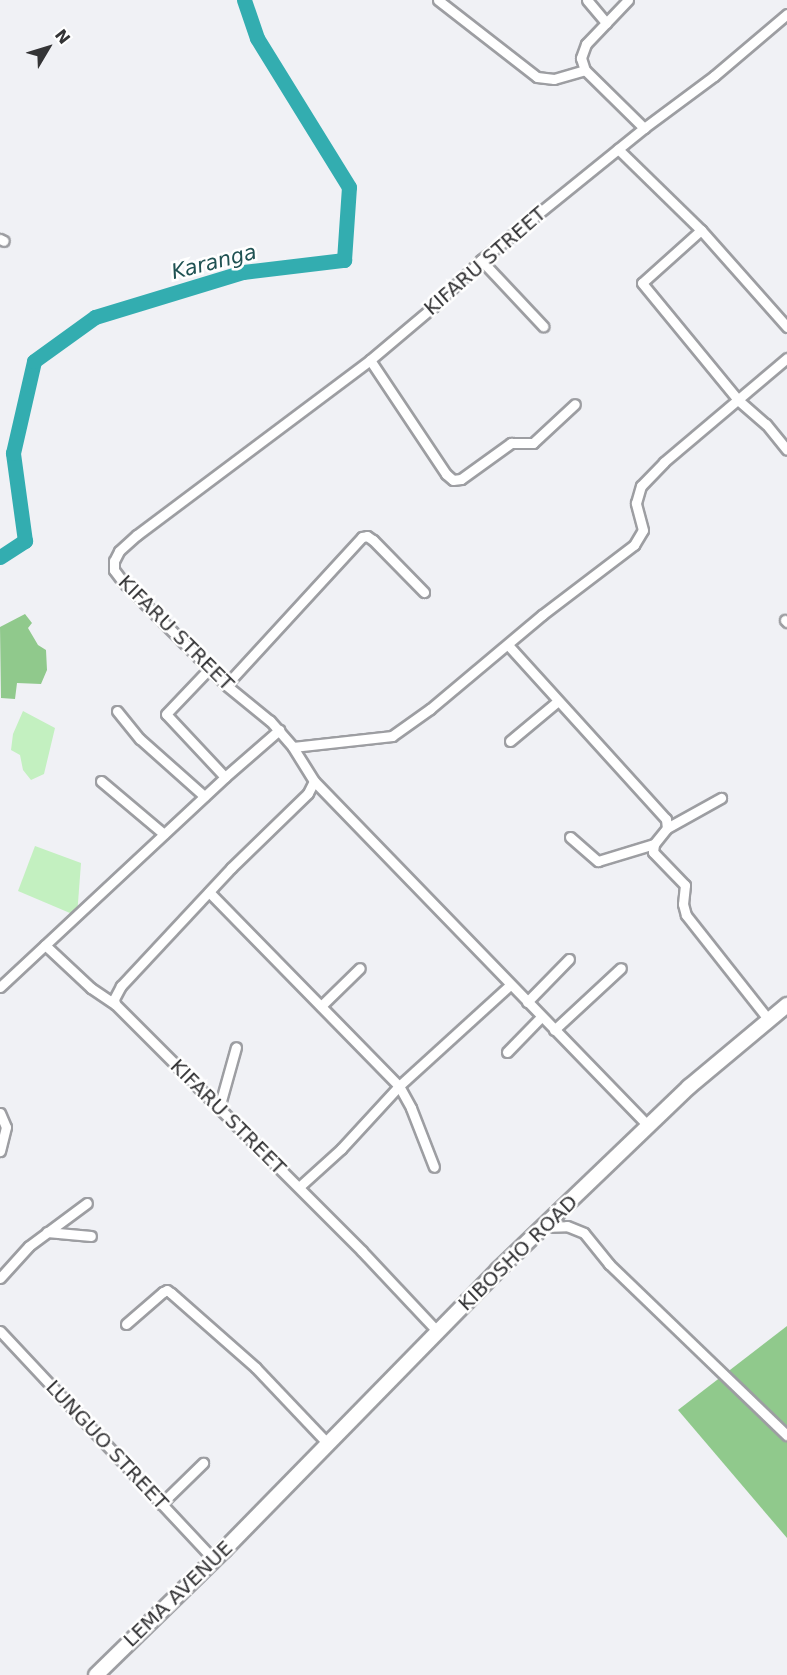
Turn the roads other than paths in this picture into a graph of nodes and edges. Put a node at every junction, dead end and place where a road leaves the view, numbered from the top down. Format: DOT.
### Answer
graph roads {
  1 [pos="438,0"];
  2 [pos="587,0"];
  3 [pos="628,0"];
  4 [pos="787,14"];
  5 [pos="606,23"];
  6 [pos="585,70"];
  7 [pos="644,128"];
  8 [pos="618,149"];
  9 [pos="701,230"];
  10 [pos="481,260"];
  11 [pos="543,326"];
  12 [pos="787,327"];
  13 [pos="787,358"];
  14 [pos="370,360"];
  15 [pos="738,400"];
  16 [pos="575,404"];
  17 [pos="787,450"];
  18 [pos="424,592"];
  19 [pos="508,645"];
  20 [pos="210,668"];
  21 [pos="226,686"];
  22 [pos="558,700"];
  23 [pos="117,711"];
  24 [pos="279,730"];
  25 [pos="510,741"];
  26 [pos="293,747"];
  27 [pos="225,777"];
  28 [pos="101,781"];
  29 [pos="314,781"];
  30 [pos="204,796"];
  31 [pos="721,798"];
  32 [pos="667,828"];
  33 [pos="164,834"];
  34 [pos="570,837"];
  35 [pos="654,844"];
  36 [pos="208,891"];
  37 [pos="45,945"];
  38 [pos="569,959"];
  39 [pos="360,968"];
  40 [pos="621,969"];
  41 [pos="510,986"];
  42 [pos="0,987"];
  43 [pos="527,1002"];
  44 [pos="115,1004"];
  45 [pos="787,1005"];
  46 [pos="321,1006"];
  47 [pos="541,1017"];
  48 [pos="769,1020"];
  49 [pos="554,1030"];
  50 [pos="236,1047"];
  51 [pos="507,1052"];
  52 [pos="399,1086"];
  53 [pos="219,1108"];
  54 [pos="0,1113"];
  55 [pos="648,1126"];
  56 [pos="0,1151"];
  57 [pos="434,1167"];
  58 [pos="299,1187"];
  59 [pos="87,1203"];
  60 [pos="544,1227"];
  61 [pos="47,1232"];
  62 [pos="91,1236"];
  63 [pos="0,1278"];
  64 [pos="126,1324"];
  65 [pos="0,1331"];
  66 [pos="438,1332"];
  67 [pos="787,1435"];
  68 [pos="328,1444"];
  69 [pos="203,1463"];
  70 [pos="161,1503"];
  71 [pos="258,1512"];
  72 [pos="213,1559"];
  73 [pos="96,1675"];
  1 -- 6 [label="street"];
  2 -- 5 [label="street"];
  3 -- 5 [label="street"];
  4 -- 7 [label="street, KIFARU STREET"];
  5 -- 6 [label="street"];
  6 -- 7 [label="street"];
  7 -- 8 [label="street, KIFARU STREET"];
  8 -- 9 [label="street"];
  8 -- 10 [label="street, KIFARU STREET"];
  9 -- 12 [label="street"];
  9 -- 15 [label="street"];
  10 -- 11 [label="street"];
  10 -- 14 [label="street, KIFARU STREET"];
  13 -- 15 [label="street"];
  14 -- 16 [label="street"];
  14 -- 20 [label="street, KIFARU STREET"];
  15 -- 17 [label="street"];
  15 -- 19 [label="street"];
  18 -- 21 [label="street"];
  19 -- 22 [label="street"];
  19 -- 26 [label="street"];
  20 -- 21 [label="street, KIFARU STREET"];
  20 -- 27 [label="street"];
  21 -- 24 [label="street, KIFARU STREET"];
  22 -- 25 [label="street"];
  22 -- 32 [label="street"];
  23 -- 30 [label="street"];
  24 -- 26 [label="street, KIFARU STREET"];
  24 -- 27 [label="street"];
  26 -- 29 [label="street, KIFARU STREET"];
  27 -- 30 [label="street"];
  28 -- 33 [label="street"];
  29 -- 36 [label="street"];
  29 -- 41 [label="street, KIFARU STREET"];
  30 -- 33 [label="street"];
  31 -- 32 [label="street"];
  32 -- 35 [label="street"];
  33 -- 37 [label="street"];
  34 -- 35 [label="street"];
  35 -- 48 [label="street"];
  36 -- 44 [label="street"];
  36 -- 46 [label="street"];
  37 -- 42 [label="street"];
  37 -- 44 [label="street, KIFARU STREET"];
  38 -- 43 [label="street"];
  39 -- 46 [label="street"];
  40 -- 49 [label="street"];
  41 -- 43 [label="street, KIFARU STREET"];
  41 -- 52 [label="street"];
  43 -- 47 [label="street, KIFARU STREET"];
  44 -- 53 [label="street, KIFARU STREET"];
  45 -- 48 [label="main road, KIBOSHO ROAD"];
  46 -- 52 [label="street"];
  47 -- 49 [label="street, KIFARU STREET"];
  47 -- 51 [label="street"];
  48 -- 55 [label="main road, KIBOSHO ROAD"];
  49 -- 55 [label="street, KIFARU STREET"];
  50 -- 53 [label="street"];
  52 -- 57 [label="street"];
  52 -- 58 [label="street"];
  53 -- 58 [label="street, KIFARU STREET"];
  54 -- 56 [label="street"];
  55 -- 60 [label="main road, KIBOSHO ROAD"];
  58 -- 66 [label="street, KIFARU STREET"];
  59 -- 61 [label="street"];
  60 -- 66 [label="main road, KIBOSHO ROAD"];
  60 -- 67 [label="street"];
  61 -- 62 [label="street"];
  61 -- 63 [label="street"];
  64 -- 68 [label="street"];
  65 -- 70 [label="street, LUNGUO STREET"];
  66 -- 68 [label="main road, KIBOSHO ROAD"];
  68 -- 71 [label="main road, KIBOSHO ROAD"];
  69 -- 70 [label="street"];
  70 -- 72 [label="street, LUNGUO STREET"];
  71 -- 72 [label="main road, LEMA AVENUE"];
  72 -- 73 [label="main road, LEMA AVENUE"];
}
